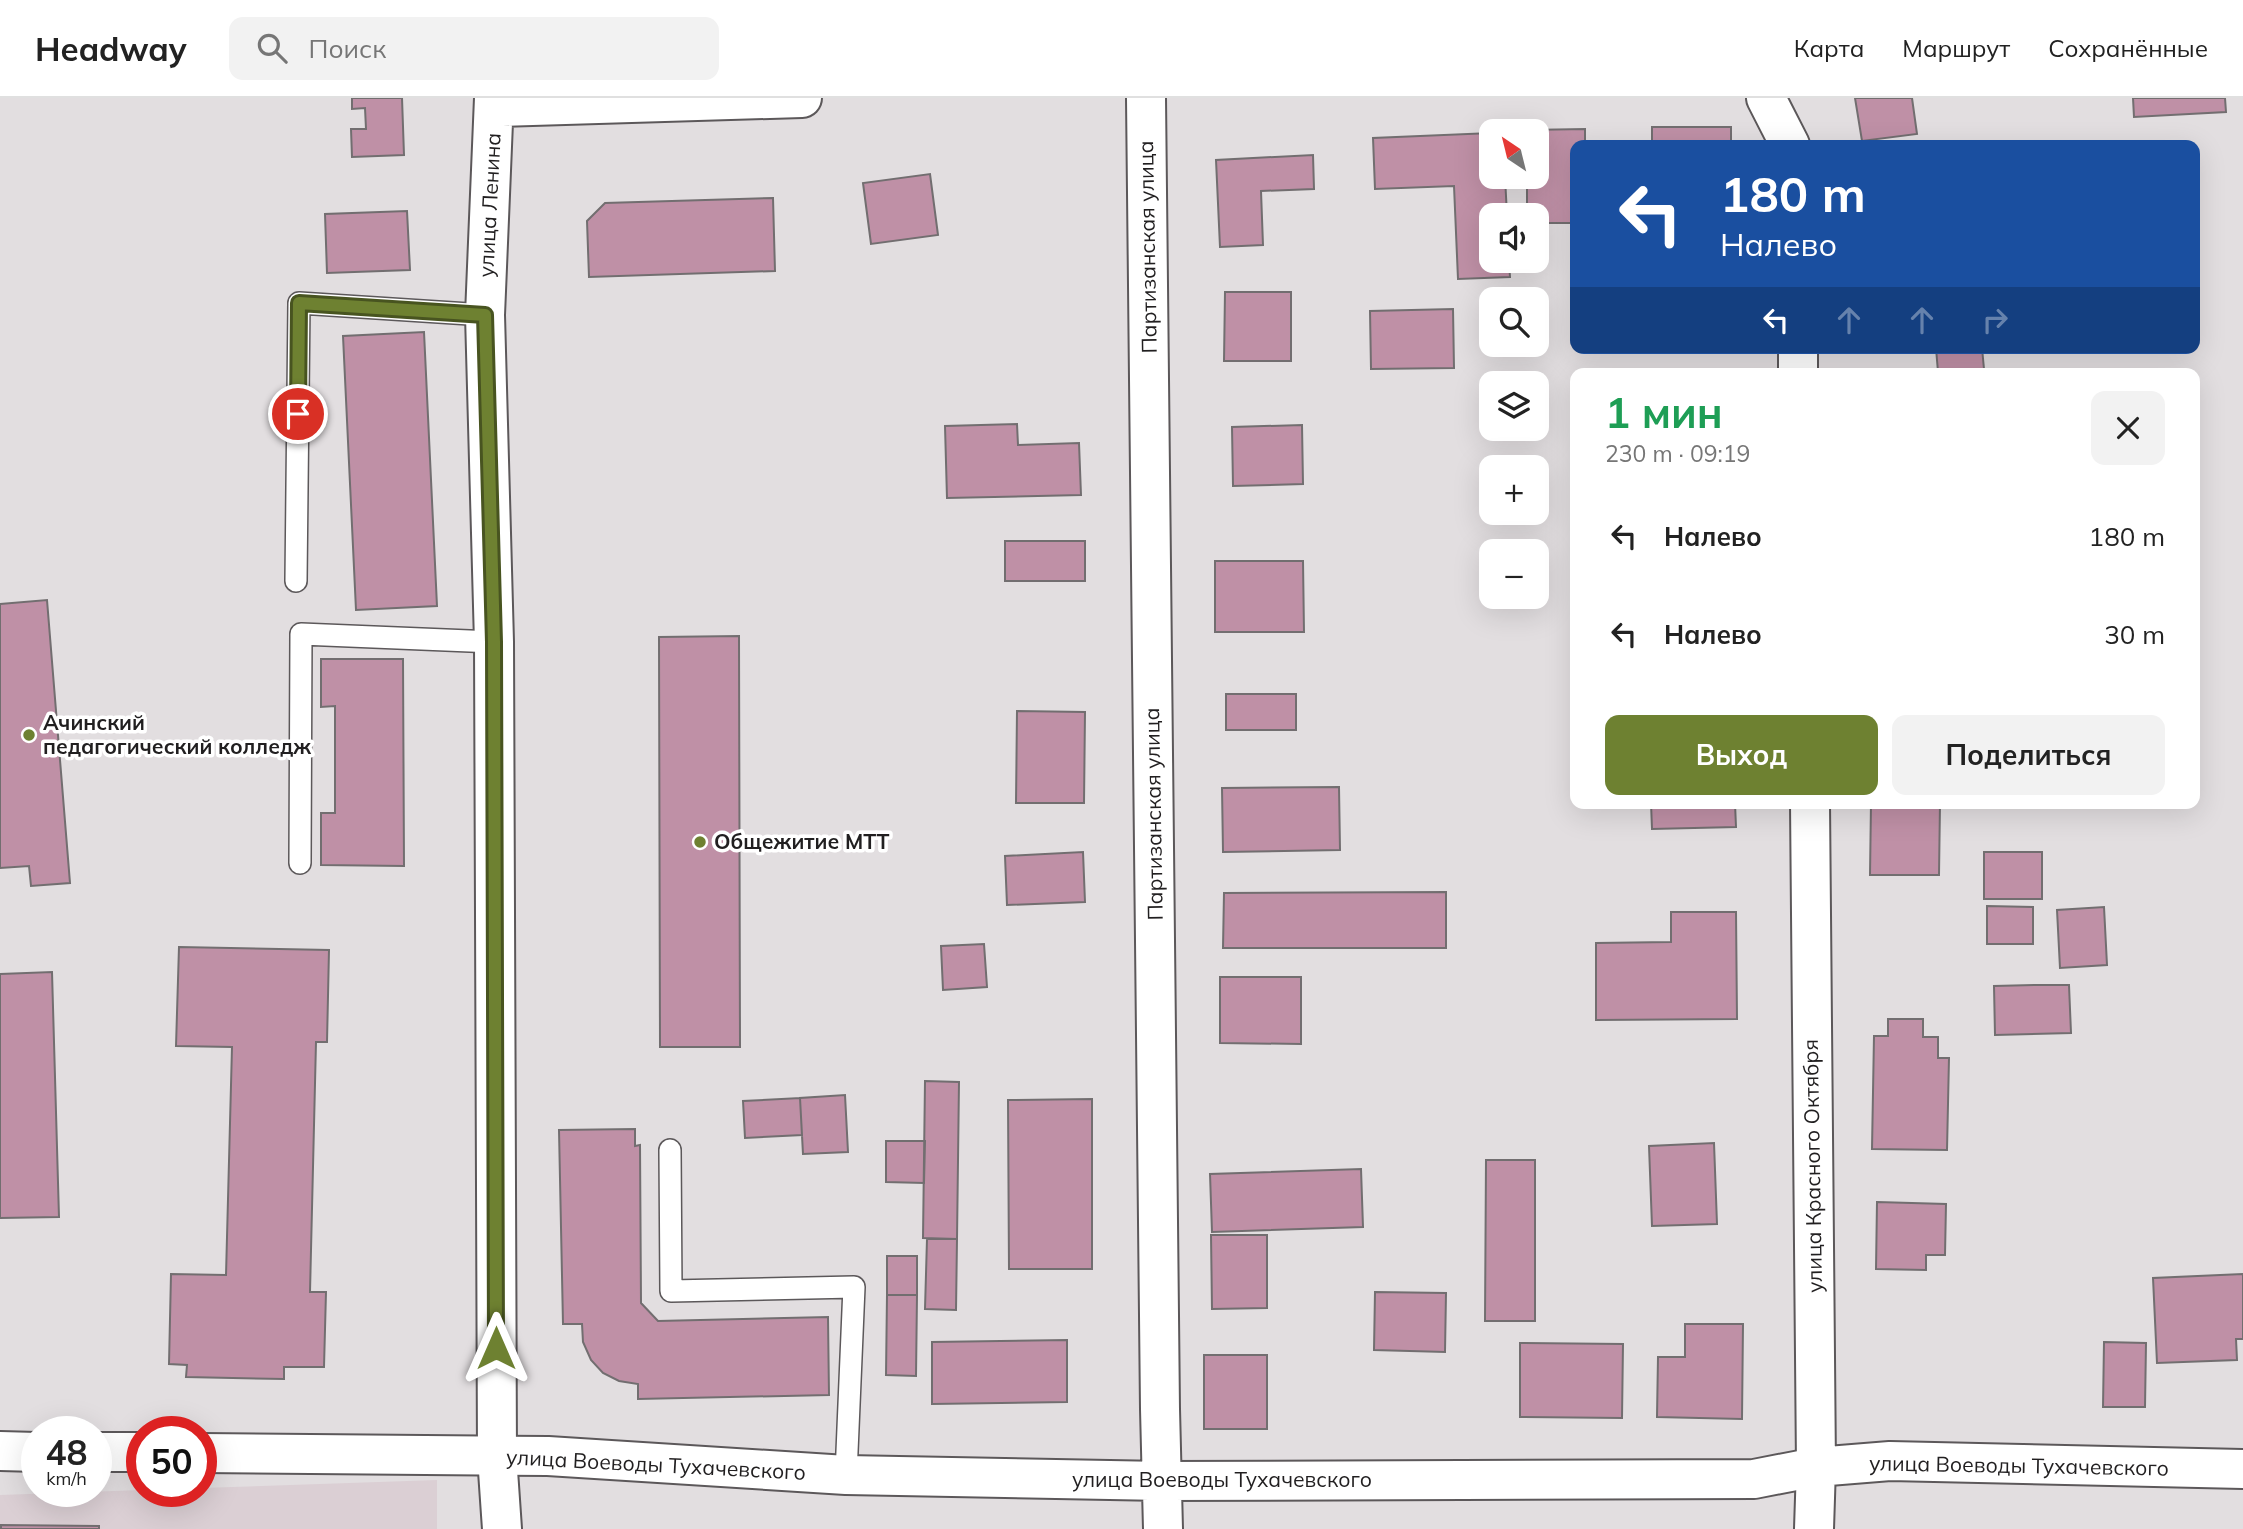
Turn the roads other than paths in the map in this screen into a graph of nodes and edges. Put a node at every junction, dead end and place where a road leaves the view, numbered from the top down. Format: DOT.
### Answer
graph roads {
  1 [pos="802,98"];
  2 [pos="1146,98"];
  3 [pos="1766,98"];
  4 [pos="708,99"];
  5 [pos="494,102"];
  6 [pos="1787,140"];
  7 [pos="485,315"];
  8 [pos="296,581"];
  9 [pos="494,642"];
  10 [pos="1810,809"];
  11 [pos="300,863"];
  12 [pos="670,1150"];
  13 [pos="0,1451"];
  14 [pos="21,1452"];
  15 [pos="217,1452"];
  16 [pos="497,1456"];
  17 [pos="1816,1467"];
  18 [pos="2243,1469"];
  19 [pos="846,1475"];
  20 [pos="1163,1481"];
  21 [pos="502,1529"];
  22 [pos="1163,1529"];
  23 [pos="1814,1529"];
  1 -- 4 [label="street"];
  2 -- 20 [label="street, Партизанская улица"];
  3 -- 6 [label="street"];
  4 -- 5 [label="street"];
  5 -- 7 [label="street, улица Ленина"];
  7 -- 8 [label="lane"];
  7 -- 9 [label="street, улица Ленина"];
  9 -- 11 [label="lane"];
  9 -- 16 [label="street, улица Ленина"];
  10 -- 17 [label="street, улица Красного Октября"];
  12 -- 19 [label="lane"];
  13 -- 14 [label="street"];
  15 -- 16 [label="street, улица Воеводы Тухачевского"];
  16 -- 19 [label="street, улица Воеводы Тухачевского"];
  16 -- 21 [label="street, улица Ленина"];
  17 -- 18 [label="street, улица Воеводы Тухачевского"];
  17 -- 20 [label="street, улица Воеводы Тухачевского"];
  17 -- 23 [label="street, улица Красного Октября"];
  19 -- 20 [label="street, улица Воеводы Тухачевского"];
  20 -- 22 [label="street, Партизанская улица"];
}
